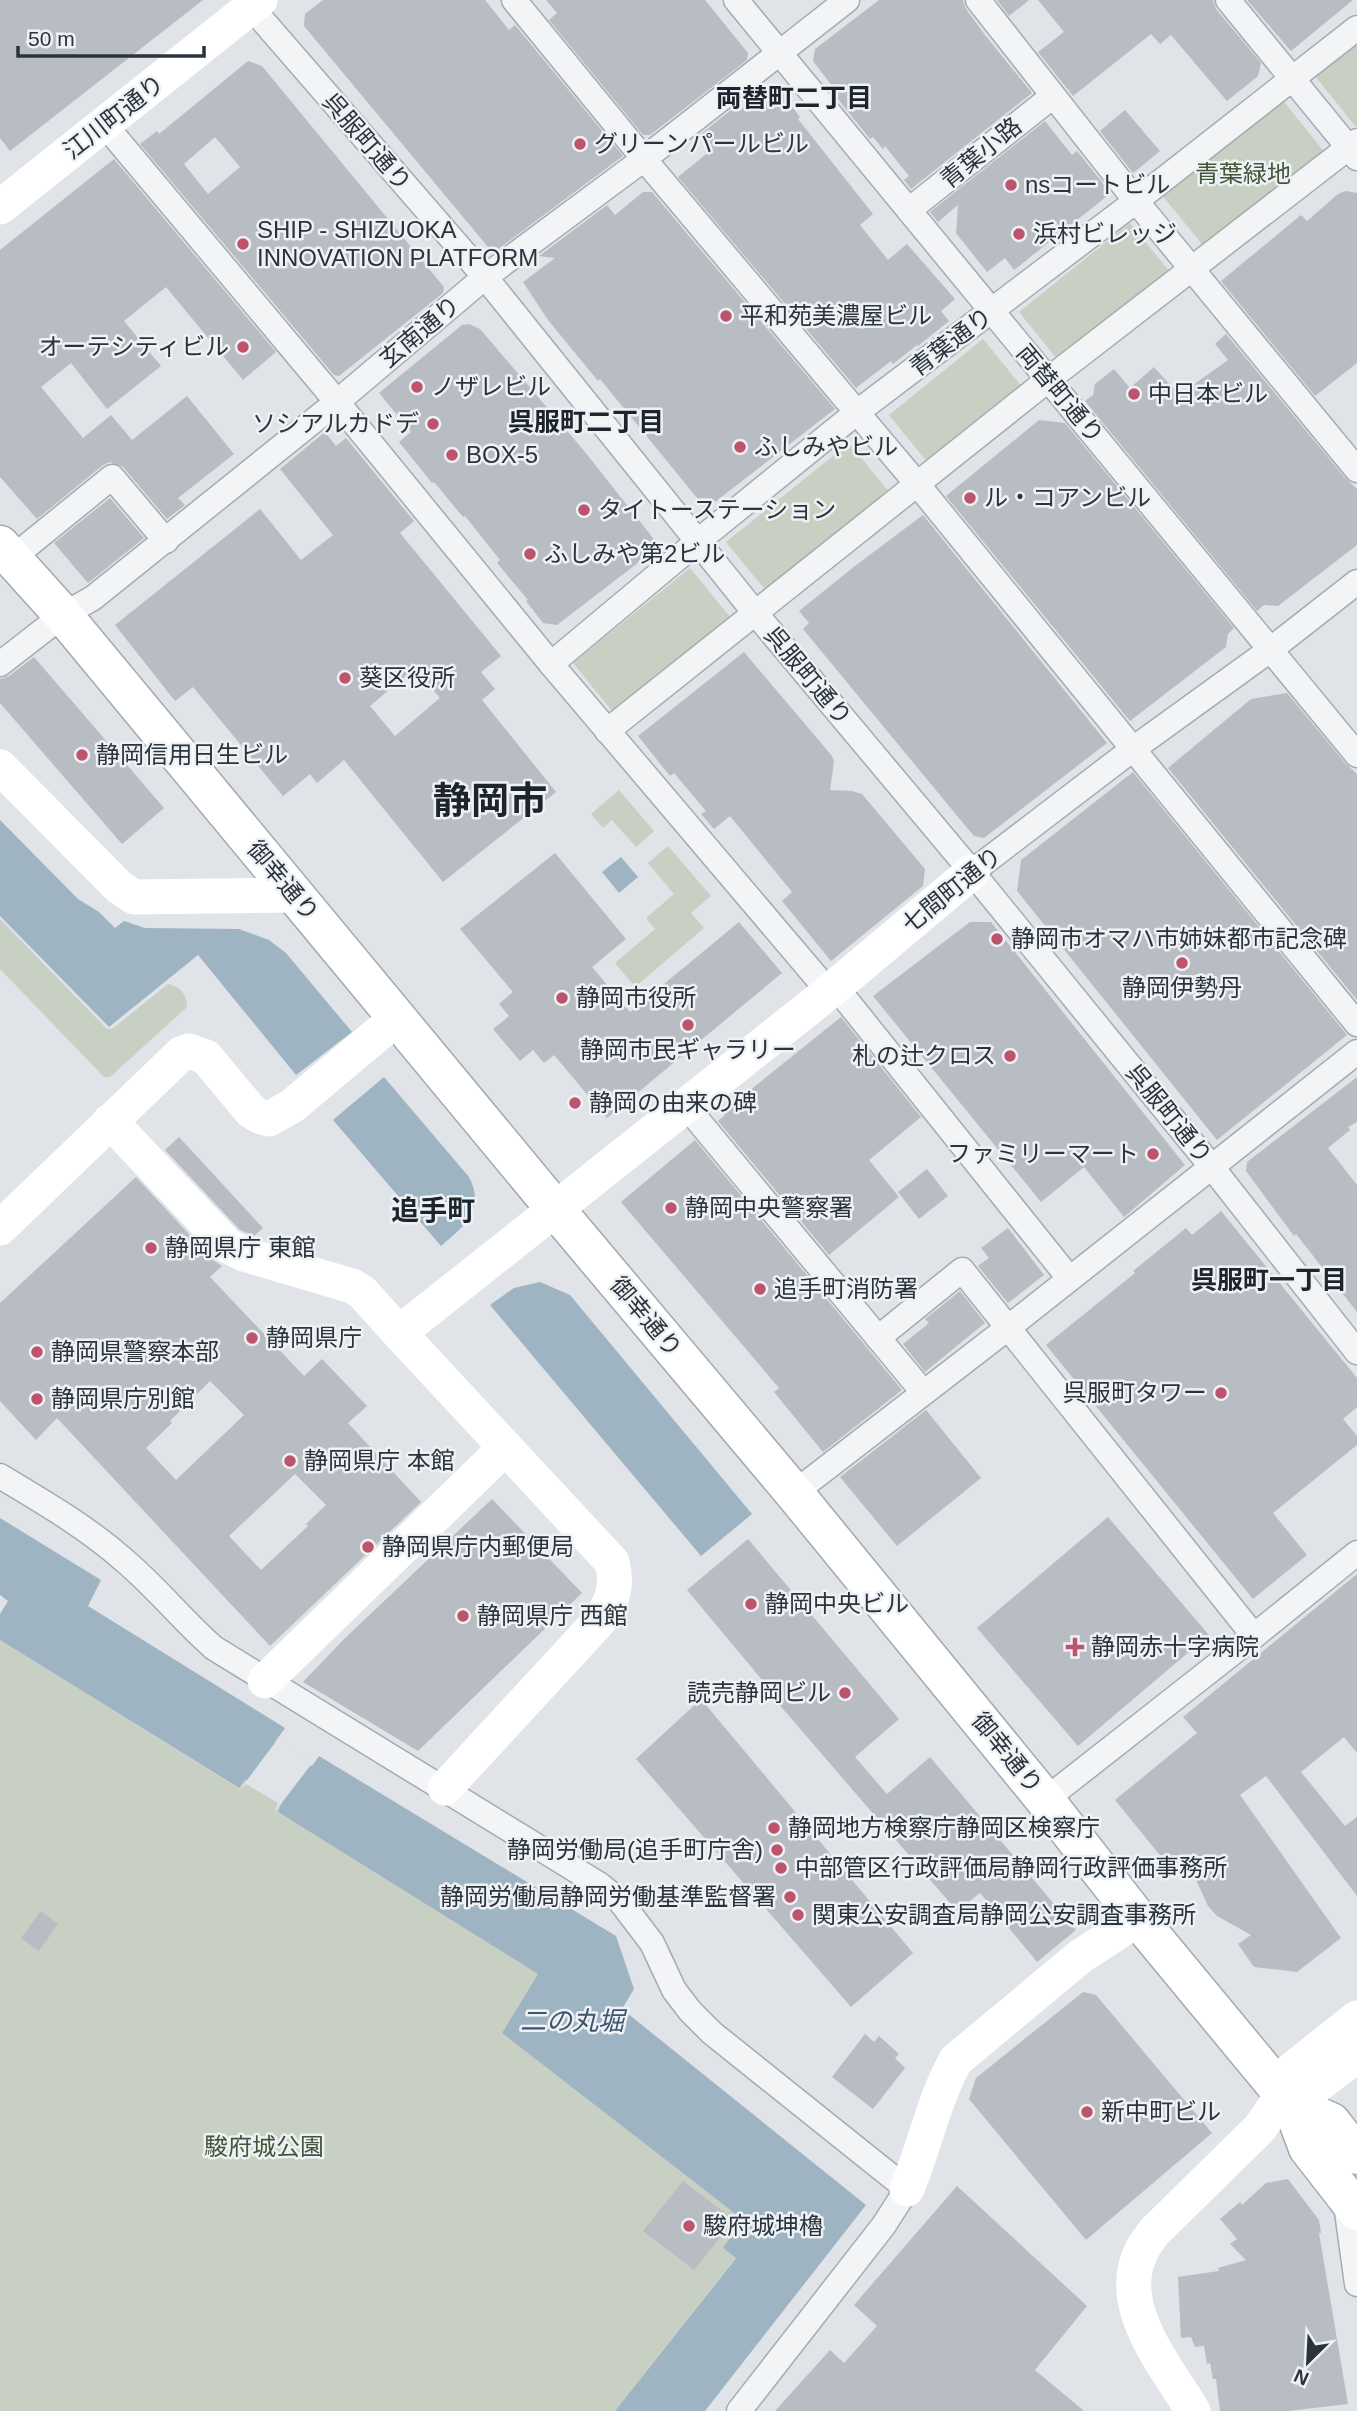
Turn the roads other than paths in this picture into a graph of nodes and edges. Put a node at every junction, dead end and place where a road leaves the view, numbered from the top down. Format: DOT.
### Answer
graph roads {
  1 [pos="514,0"];
  2 [pos="736,0"];
  3 [pos="847,0"];
  4 [pos="978,0"];
  5 [pos="1228,0"];
  6 [pos="252,2"];
  7 [pos="1357,28"];
  8 [pos="779,53"];
  9 [pos="1291,78"];
  10 [pos="1053,96"];
  11 [pos="105,125"];
  12 [pos="1354,149"];
  13 [pos="644,159"];
  14 [pos="1136,201"];
  15 [pos="0,207"];
  16 [pos="909,210"];
  17 [pos="1192,268"];
  18 [pos="485,278"];
  19 [pos="991,311"];
  20 [pos="1049,380"];
  21 [pos="337,402"];
  22 [pos="856,413"];
  23 [pos="1357,470"];
  24 [pos="918,485"];
  25 [pos="166,541"];
  26 [pos="697,542"];
  27 [pos="6,552"];
  28 [pos="1357,582"];
  29 [pos="756,614"];
  30 [pos="63,615"];
  31 [pos="1270,650"];
  32 [pos="0,664"];
  33 [pos="551,664"];
  34 [pos="607,731"];
  35 [pos="1133,749"];
  36 [pos="1357,755"];
  37 [pos="0,767"];
  38 [pos="972,872"];
  39 [pos="295,895"];
  40 [pos="832,989"];
  41 [pos="397,1018"];
  42 [pos="1357,1024"];
  43 [pos="1357,1052"];
  44 [pos="686,1106"];
  45 [pos="110,1121"];
  46 [pos="1211,1166"];
  47 [pos="556,1210"];
  48 [pos="0,1228"];
  49 [pos="1069,1278"];
  50 [pos="1009,1327"];
  51 [pos="399,1333"];
  52 [pos="878,1338"];
  53 [pos="1357,1352"];
  54 [pos="923,1392"];
  55 [pos="505,1448"];
  56 [pos="0,1476"];
  57 [pos="794,1493"];
  58 [pos="1357,1552"];
  59 [pos="1254,1636"];
  60 [pos="265,1681"];
  61 [pos="445,1788"];
  62 [pos="1045,1800"];
  63 [pos="1138,1919"];
  64 [pos="1357,2018"];
  65 [pos="1357,2055"];
  66 [pos="1283,2094"];
  67 [pos="1357,2155"];
  68 [pos="907,2189"];
  69 [pos="1351,2204"];
  70 [pos="1357,2284"];
  71 [pos="739,2411"];
  72 [pos="1194,2411"];
  1 -- 13 [label="street"];
  2 -- 8 [label="street, 両替町通り"];
  3 -- 8 [label="street, 玄南通り"];
  4 -- 10 [label="street"];
  5 -- 9 [label="street"];
  6 -- 11 [label="street, 江川町通り"];
  6 -- 18 [label="street, 呉服町通り"];
  7 -- 9 [label="street, 青葉通り"];
  8 -- 13 [label="street, 玄南通り"];
  8 -- 16 [label="street, 両替町通り"];
  9 -- 12 [label="street"];
  9 -- 14 [label="street, 青葉通り"];
  10 -- 14 [label="street"];
  10 -- 16 [label="street, 青葉小路"];
  11 -- 15 [label="street, 江川町通り"];
  11 -- 21 [label="street"];
  12 -- 17 [label="street"];
  13 -- 18 [label="street, 玄南通り"];
  13 -- 22 [label="street"];
  14 -- 17 [label="street"];
  14 -- 19 [label="street, 青葉通り"];
  16 -- 19 [label="street, 両替町通り"];
  17 -- 20 [label="street"];
  17 -- 23 [label="street"];
  18 -- 21 [label="street, 玄南通り"];
  18 -- 26 [label="street, 呉服町通り"];
  19 -- 20 [label="street, 両替町通り"];
  19 -- 22 [label="street, 青葉通り"];
  20 -- 24 [label="street"];
  20 -- 31 [label="street, 両替町通り"];
  21 -- 25 [label="street, 玄南通り"];
  21 -- 33 [label="street"];
  22 -- 24 [label="street"];
  22 -- 26 [label="street, 青葉通り"];
  24 -- 29 [label="street"];
  24 -- 35 [label="street"];
  25 -- 27 [label="street"];
  25 -- 30 [label="street, 玄南通り"];
  26 -- 29 [label="street, 呉服町通り"];
  26 -- 33 [label="street, 青葉通り"];
  27 -- 30 [label="main road, 御幸通り"];
  28 -- 31 [label="street, 七間町通り"];
  29 -- 34 [label="street"];
  29 -- 38 [label="street, 呉服町通り"];
  30 -- 32 [label="street, 玄南通り"];
  30 -- 39 [label="main road, 御幸通り"];
  31 -- 35 [label="street, 七間町通り"];
  31 -- 36 [label="street, 両替町通り"];
  33 -- 34 [label="street"];
  34 -- 40 [label="street"];
  35 -- 38 [label="street, 七間町通り"];
  35 -- 42 [label="street"];
  37 -- 39 [label="street"];
  38 -- 40 [label="street, 七間町通り"];
  38 -- 46 [label="street, 呉服町通り"];
  39 -- 41 [label="main road, 御幸通り"];
  40 -- 44 [label="street, 七間町通り"];
  40 -- 49 [label="street"];
  41 -- 45 [label="street"];
  41 -- 47 [label="main road, 御幸通り"];
  43 -- 46 [label="street"];
  44 -- 47 [label="street, 七間町通り"];
  44 -- 52 [label="street"];
  45 -- 48 [label="street"];
  45 -- 51 [label="street"];
  46 -- 49 [label="street"];
  46 -- 53 [label="street, 呉服町通り"];
  47 -- 51 [label="street, 七間町通り"];
  47 -- 57 [label="main road, 御幸通り"];
  49 -- 50 [label="street"];
  50 -- 52 [label="street"];
  50 -- 54 [label="street"];
  50 -- 59 [label="street"];
  51 -- 55 [label="street"];
  52 -- 54 [label="street"];
  54 -- 57 [label="street"];
  55 -- 60 [label="street"];
  55 -- 61 [label="street"];
  56 -- 60 [label="street"];
  57 -- 62 [label="main road, 御幸通り"];
  58 -- 59 [label="street"];
  59 -- 62 [label="street"];
  60 -- 61 [label="street"];
  61 -- 68 [label="street"];
  62 -- 63 [label="main road, 御幸通り"];
  63 -- 66 [label="main road, 御幸通り"];
  63 -- 68 [label="street"];
  64 -- 66 [label="street"];
  65 -- 66 [label="street"];
  66 -- 67 [label="main road"];
  66 -- 69 [label="main road"];
  66 -- 72 [label="street"];
  68 -- 71 [label="street"];
  69 -- 70 [label="street"];
}
